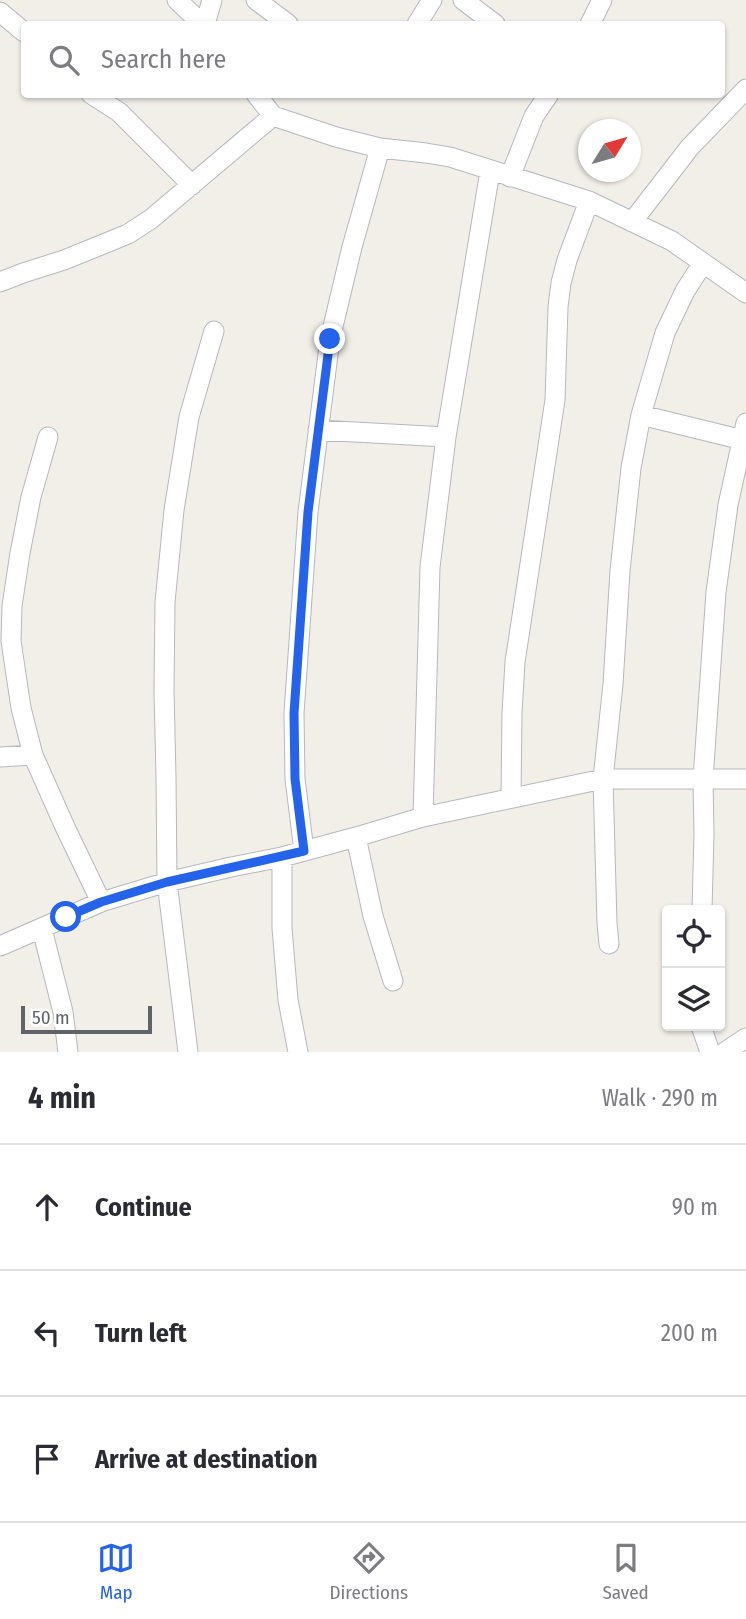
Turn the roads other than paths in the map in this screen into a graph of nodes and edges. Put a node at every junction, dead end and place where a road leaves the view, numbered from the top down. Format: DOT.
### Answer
graph roads {
  1 [pos="177,0"];
  2 [pos="212,0"];
  3 [pos="256,0"];
  4 [pos="432,0"];
  5 [pos="463,0"];
  6 [pos="602,0"];
  7 [pos="0,12"];
  8 [pos="201,21"];
  9 [pos="205,21"];
  10 [pos="284,21"];
  11 [pos="419,21"];
  12 [pos="491,21"];
  13 [pos="592,21"];
  14 [pos="21,30"];
  15 [pos="746,89"];
  16 [pos="97,98"];
  17 [pos="259,98"];
  18 [pos="546,98"];
  19 [pos="273,116"];
  20 [pos="380,148"];
  21 [pos="490,171"];
  22 [pos="510,177"];
  23 [pos="192,185"];
  24 [pos="589,201"];
  25 [pos="632,222"];
  26 [pos="703,262"];
  27 [pos="0,282"];
  28 [pos="746,293"];
  29 [pos="214,331"];
  30 [pos="641,415"];
  31 [pos="318,430"];
  32 [pos="745,432"];
  33 [pos="48,437"];
  34 [pos="446,437"];
  35 [pos="33,755"];
  36 [pos="0,757"];
  37 [pos="603,779"];
  38 [pos="703,779"];
  39 [pos="746,779"];
  40 [pos="510,798"];
  41 [pos="423,817"];
  42 [pos="356,838"];
  43 [pos="304,851"];
  44 [pos="282,857"];
  45 [pos="167,882"];
  46 [pos="101,902"];
  47 [pos="702,905"];
  48 [pos="42,929"];
  49 [pos="609,944"];
  50 [pos="0,946"];
  51 [pos="393,981"];
  52 [pos="703,1031"];
  53 [pos="746,1038"];
  54 [pos="68,1052"];
  55 [pos="188,1052"];
  56 [pos="298,1052"];
  57 [pos="710,1052"];
  58 [pos="725,1052"];
  1 -- 8 [label="street"];
  2 -- 9 [label="street"];
  3 -- 10 [label="street"];
  4 -- 11 [label="street"];
  5 -- 12 [label="street"];
  6 -- 13 [label="street"];
  7 -- 14 [label="street"];
  15 -- 25 [label="street"];
  16 -- 23 [label="street"];
  17 -- 19 [label="street"];
  18 -- 22 [label="street"];
  19 -- 20 [label="street"];
  19 -- 23 [label="street"];
  20 -- 21 [label="street"];
  20 -- 31 [label="street"];
  21 -- 22 [label="street"];
  21 -- 34 [label="street"];
  22 -- 24 [label="street"];
  23 -- 27 [label="street"];
  24 -- 25 [label="street"];
  24 -- 40 [label="street"];
  25 -- 26 [label="street"];
  26 -- 28 [label="street"];
  26 -- 30 [label="street"];
  29 -- 45 [label="street"];
  30 -- 32 [label="street"];
  30 -- 37 [label="street"];
  31 -- 34 [label="street"];
  31 -- 43 [label="street"];
  32 -- 38 [label="street"];
  33 -- 35 [label="street"];
  34 -- 41 [label="street"];
  35 -- 36 [label="street"];
  35 -- 46 [label="street"];
  37 -- 38 [label="street"];
  37 -- 40 [label="street"];
  37 -- 49 [label="street"];
  38 -- 39 [label="street"];
  38 -- 47 [label="street"];
  40 -- 41 [label="street"];
  41 -- 42 [label="street"];
  42 -- 43 [label="street"];
  42 -- 51 [label="street"];
  43 -- 44 [label="street"];
  44 -- 45 [label="street"];
  44 -- 56 [label="street"];
  45 -- 46 [label="street"];
  45 -- 55 [label="street"];
  46 -- 48 [label="street"];
  48 -- 50 [label="street"];
  48 -- 54 [label="street"];
  52 -- 57 [label="street"];
  53 -- 58 [label="street"];
}
